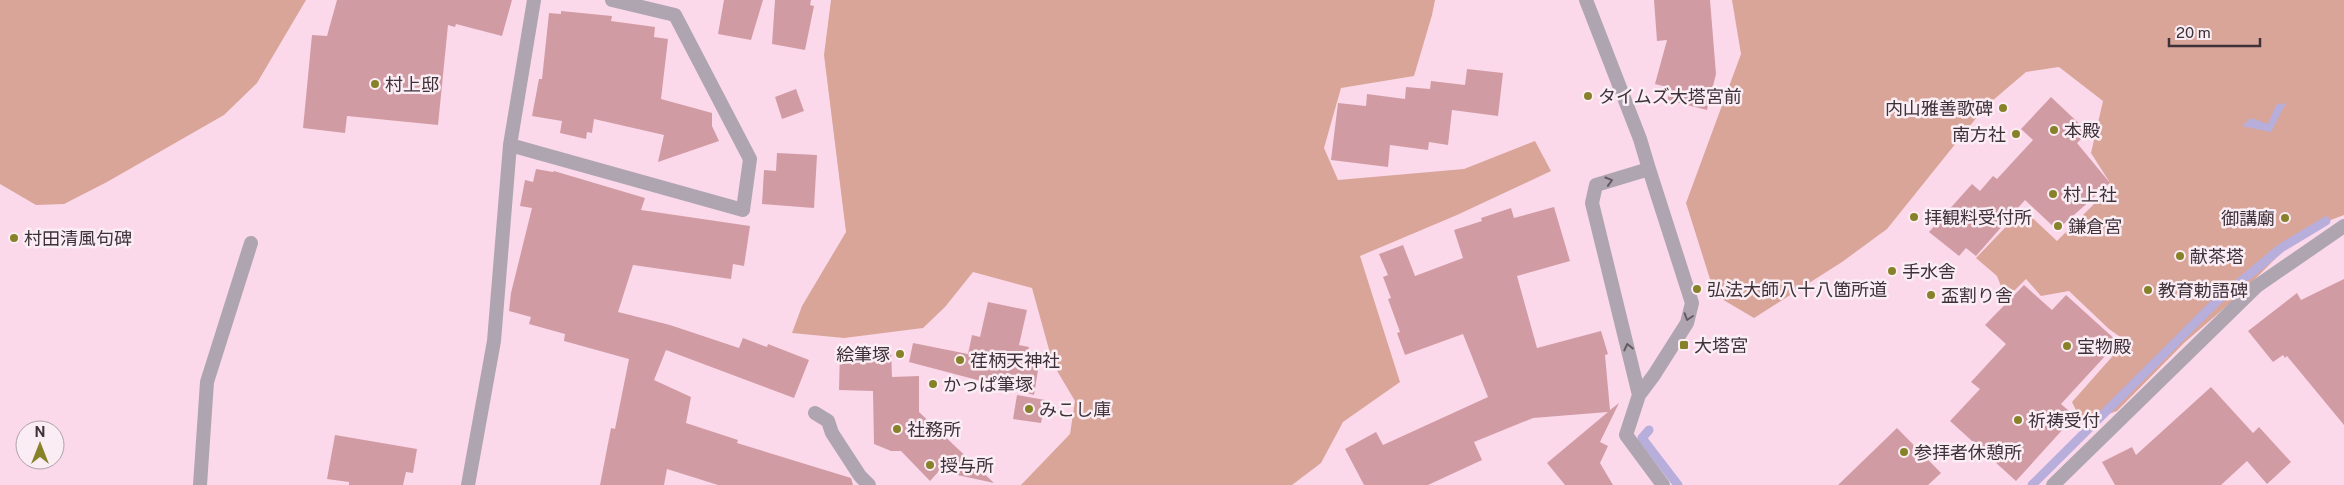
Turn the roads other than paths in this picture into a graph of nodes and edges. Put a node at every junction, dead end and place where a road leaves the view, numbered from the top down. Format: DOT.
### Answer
graph roads {
  1 [pos="534,0"];
  2 [pos="612,0"];
  3 [pos="1586,0"];
  4 [pos="510,145"];
  5 [pos="1649,169"];
  6 [pos="2344,226"];
  7 [pos="252,243"];
  8 [pos="1639,395"];
  9 [pos="815,413"];
  10 [pos="200,485"];
  11 [pos="468,485"];
  12 [pos="869,485"];
  13 [pos="1663,485"];
  14 [pos="2053,485"];
  1 -- 4 [label="street"];
  2 -- 4 [label="street"];
  3 -- 5 [label="street"];
  4 -- 11 [label="street"];
  5 -- 8 [label="street, one-way"];
  8 -- 5 [label="street, one-way"];
  6 -- 14 [label="street"];
  7 -- 10 [label="street"];
  8 -- 13 [label="street"];
  9 -- 12 [label="street"];
}
